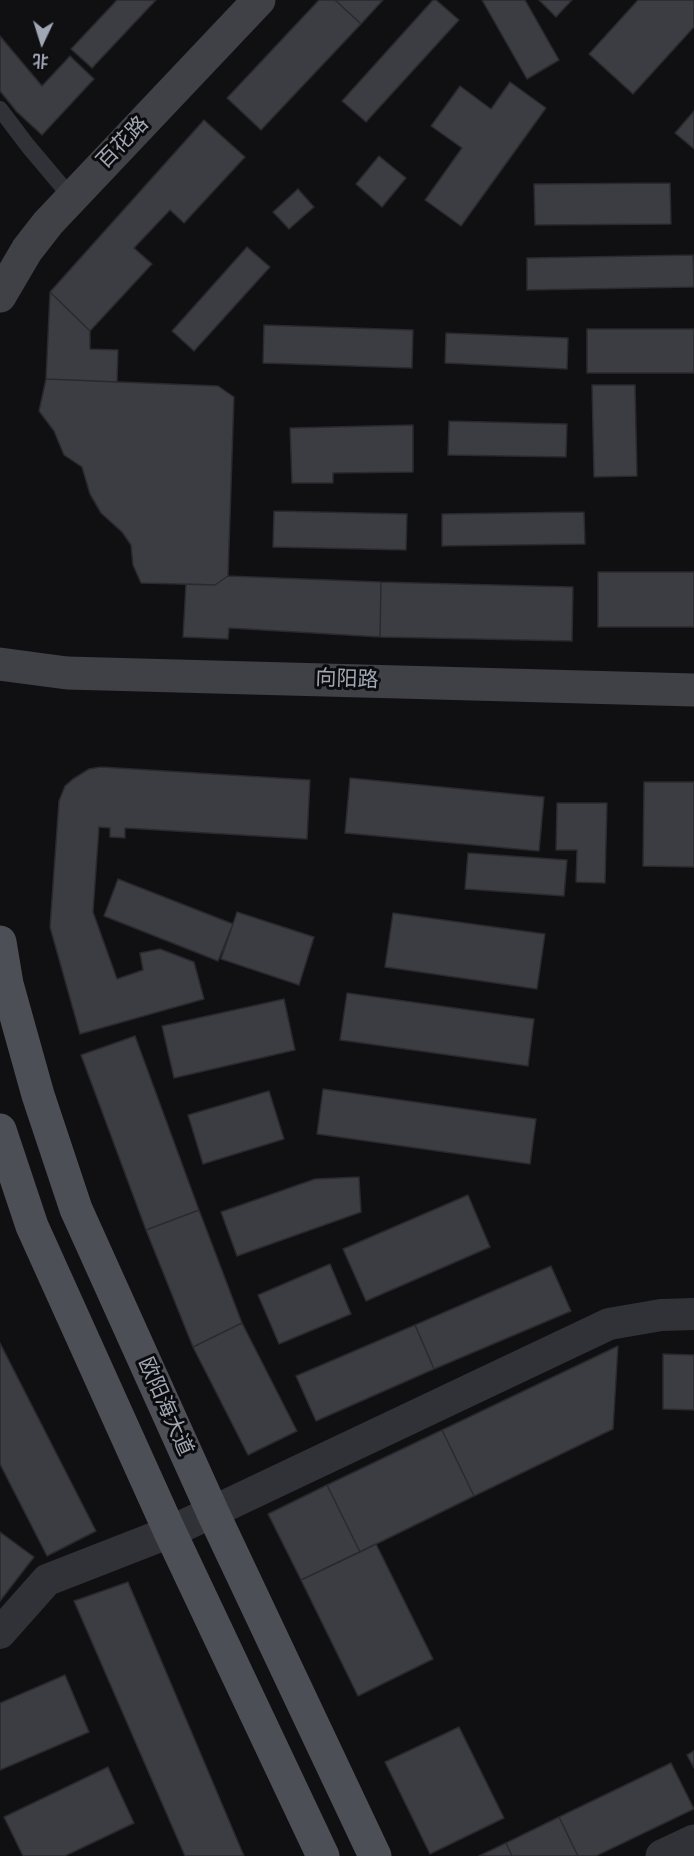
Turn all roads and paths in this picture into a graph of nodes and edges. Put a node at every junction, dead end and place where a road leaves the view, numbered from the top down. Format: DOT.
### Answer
graph roads {
  1 [pos="259,0"];
  2 [pos="0,109"];
  3 [pos="71,197"];
  4 [pos="0,296"];
  5 [pos="0,664"];
  6 [pos="694,690"];
  7 [pos="0,942"];
  8 [pos="0,1130"];
  9 [pos="694,1314"];
  10 [pos="213,1513"];
  11 [pos="170,1532"];
  12 [pos="0,1633"];
  13 [pos="694,1841"];
  14 [pos="323,1856"];
  15 [pos="375,1856"];
  16 [pos="662,1856"];
  1 -- 3 [label="main road, 百花路"];
  2 -- 3 [label="lane"];
  3 -- 4 [label="main road, 百花路"];
  5 -- 6 [label="main road, 向阳路"];
  7 -- 10 [label="main road, 欧阳海大道"];
  8 -- 11 [label="main road"];
  9 -- 10 [label="street"];
  10 -- 11 [label="street"];
  10 -- 15 [label="main road, 欧阳海大道"];
  11 -- 12 [label="street"];
  11 -- 14 [label="main road"];
  13 -- 16 [label="street"];
}
